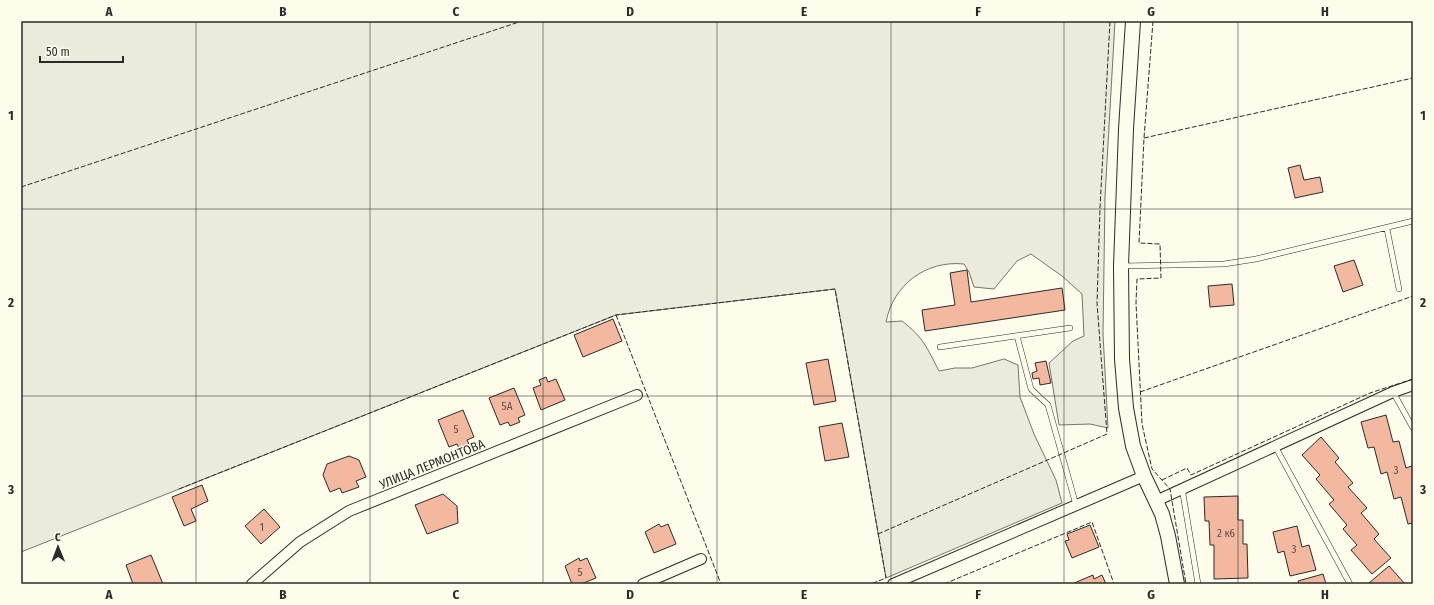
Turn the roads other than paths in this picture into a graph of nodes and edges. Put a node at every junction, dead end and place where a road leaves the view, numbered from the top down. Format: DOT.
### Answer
graph roads {
  1 [pos="1133,21"];
  2 [pos="1413,221"];
  3 [pos="1387,229"];
  4 [pos="1121,266"];
  5 [pos="1399,289"];
  6 [pos="1070,328"];
  7 [pos="1017,336"];
  8 [pos="940,347"];
  9 [pos="1413,385"];
  10 [pos="1393,392"];
  11 [pos="637,395"];
  12 [pos="1413,428"];
  13 [pos="1275,446"];
  14 [pos="1144,476"];
  15 [pos="1182,488"];
  16 [pos="1156,500"];
  17 [pos="1076,505"];
  18 [pos="701,559"];
  19 [pos="252,584"];
  20 [pos="643,584"];
  21 [pos="893,584"];
  22 [pos="1177,584"];
  23 [pos="1198,584"];
  24 [pos="1350,584"];
  1 -- 4 [label="street"];
  2 -- 3 [label="lane"];
  3 -- 4 [label="lane"];
  3 -- 5 [label="lane"];
  4 -- 14 [label="street"];
  6 -- 7 [label="lane"];
  7 -- 8 [label="lane"];
  7 -- 17 [label="lane"];
  9 -- 10 [label="street"];
  10 -- 12 [label="lane"];
  10 -- 13 [label="street"];
  11 -- 19 [label="street, УЛИЦА ЛЕРМОНТОВА"];
  13 -- 15 [label="street"];
  13 -- 24 [label="lane"];
  14 -- 16 [label="street"];
  14 -- 17 [label="street"];
  15 -- 16 [label="street"];
  15 -- 23 [label="lane"];
  16 -- 22 [label="street"];
  17 -- 21 [label="street"];
  18 -- 20 [label="street"];
}
